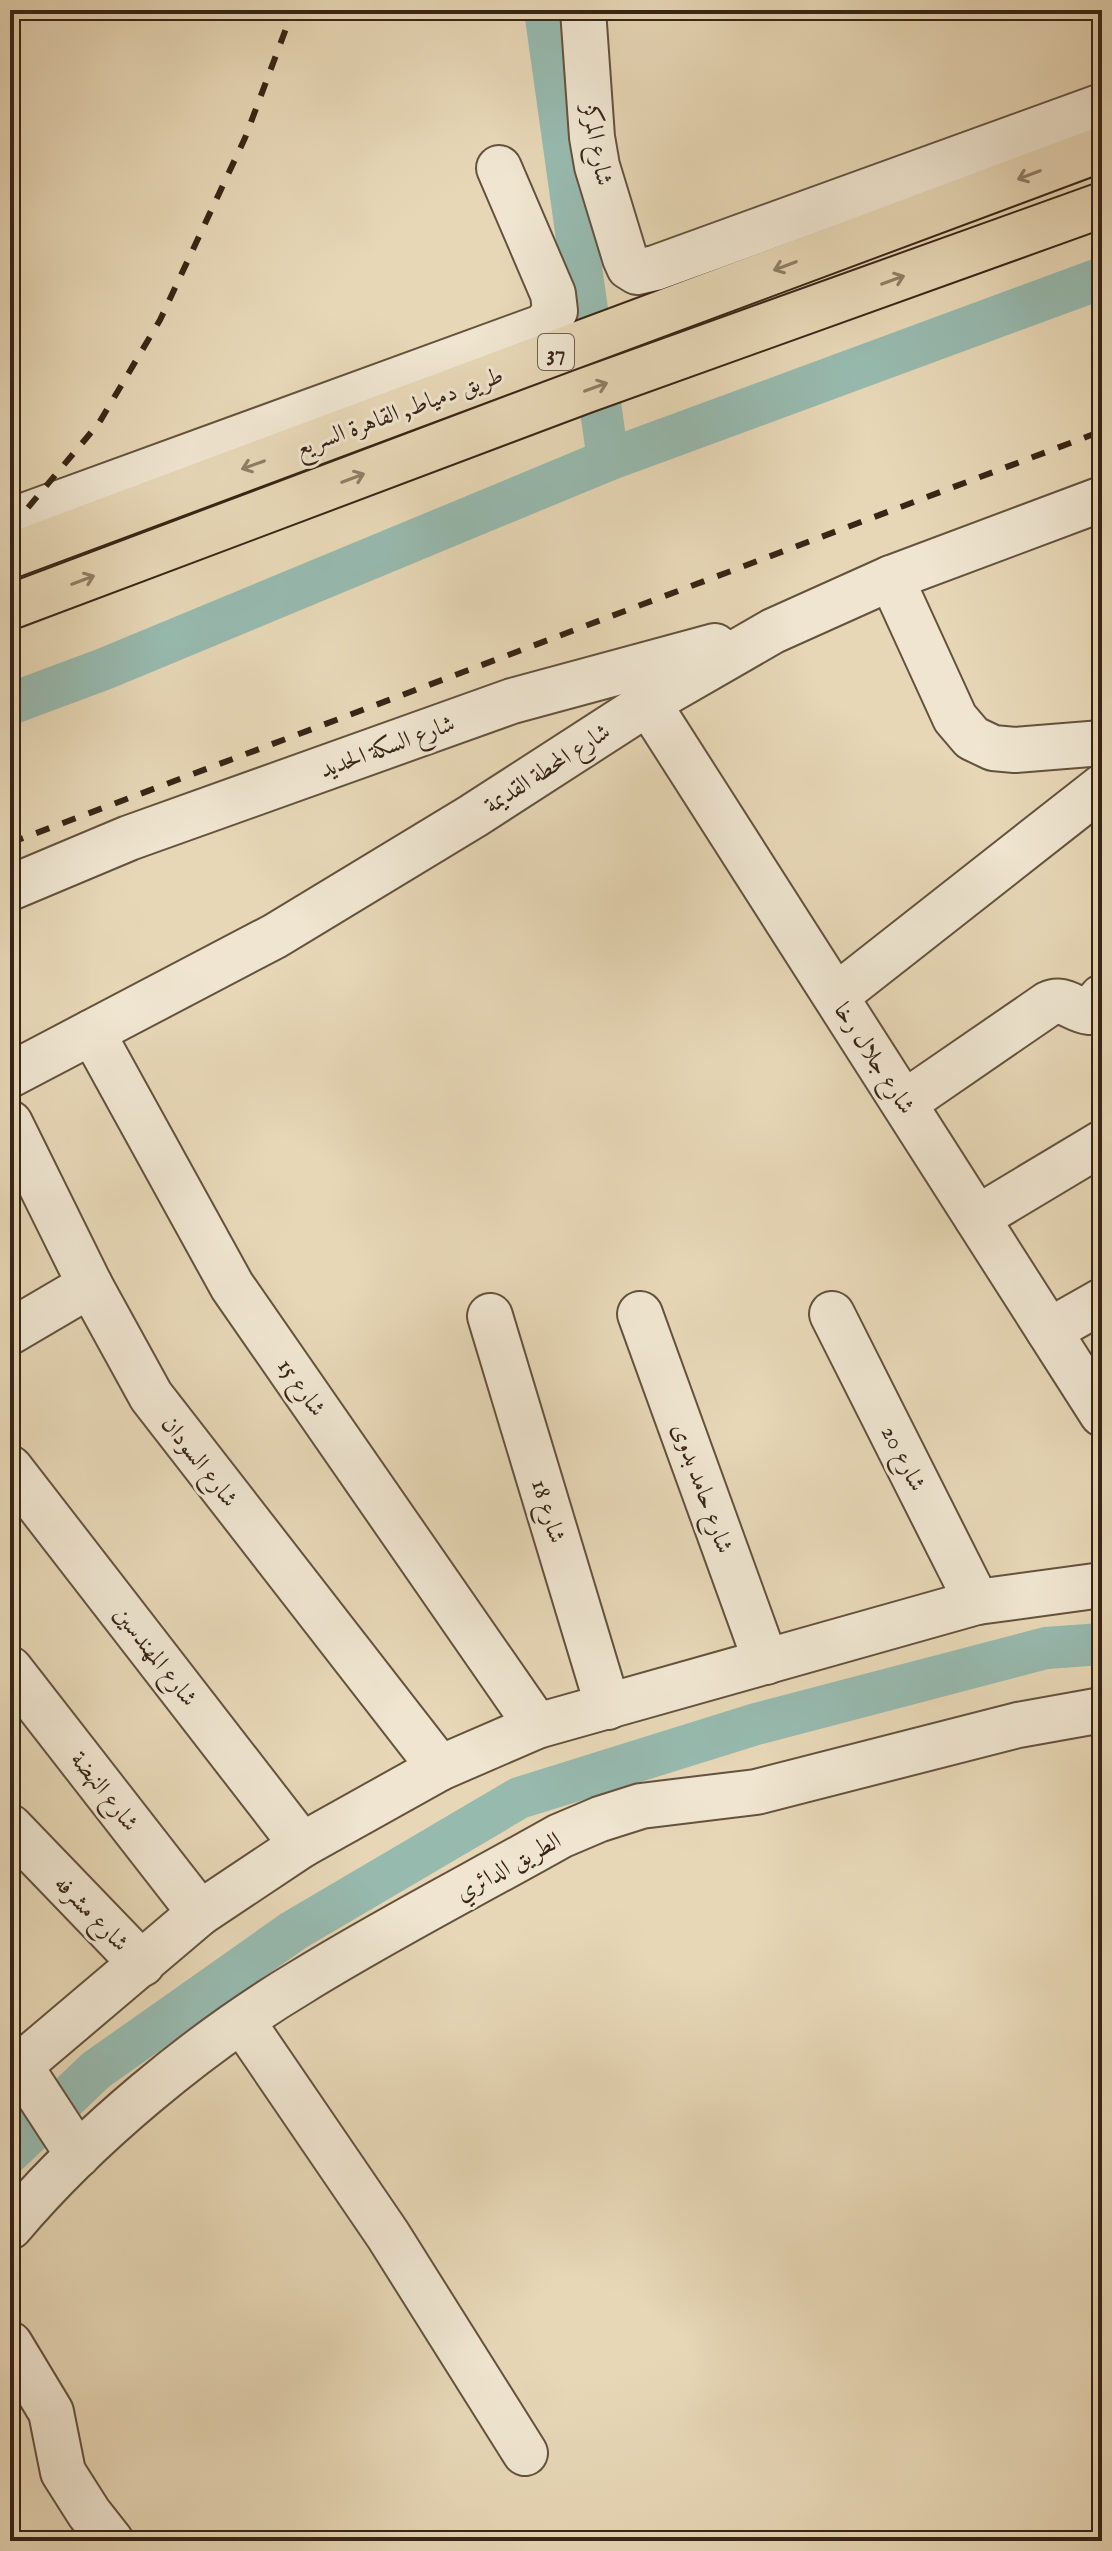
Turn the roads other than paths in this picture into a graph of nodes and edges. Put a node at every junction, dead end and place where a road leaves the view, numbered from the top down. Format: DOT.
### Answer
graph roads {
  1 [pos="583,10"];
  2 [pos="1102,106"];
  3 [pos="1102,149"];
  4 [pos="499,168"];
  5 [pos="1102,205"];
  6 [pos="1102,499"];
  7 [pos="10,521"];
  8 [pos="10,556"];
  9 [pos="891,578"];
  10 [pos="10,607"];
  11 [pos="773,631"];
  12 [pos="648,703"];
  13 [pos="1102,743"];
  14 [pos="1102,787"];
  15 [pos="10,888"];
  16 [pos="836,996"];
  17 [pos="1102,997"];
  18 [pos="92,1032"];
  19 [pos="10,1075"];
  20 [pos="904,1103"];
  21 [pos="10,1123"];
  22 [pos="1102,1143"];
  23 [pos="977,1218"];
  24 [pos="90,1285"];
  25 [pos="1102,1301"];
  26 [pos="640,1314"];
  27 [pos="832,1314"];
  28 [pos="490,1316"];
  29 [pos="1049,1331"];
  30 [pos="10,1332"];
  31 [pos="1102,1414"];
  32 [pos="10,1468"];
  33 [pos="1102,1585"];
  34 [pos="977,1602"];
  35 [pos="766,1662"];
  36 [pos="10,1669"];
  37 [pos="608,1707"];
  38 [pos="1102,1710"];
  39 [pos="537,1726"];
  40 [pos="440,1768"];
  41 [pos="10,1827"];
  42 [pos="302,1845"];
  43 [pos="200,1913"];
  44 [pos="142,1964"];
  45 [pos="242,2021"];
  46 [pos="15,2070"];
  47 [pos="78,2155"];
  48 [pos="10,2227"];
  49 [pos="10,2344"];
  50 [pos="525,2453"];
  51 [pos="111,2541"];
  1 -- 2 [label="street, شارع المركز"];
  3 -- 8 [label="highway, طريق دمياط, القاهرة السريع / 37, one-way"];
  4 -- 7 [label="street"];
  10 -- 5 [label="highway, طريق دمياط, القاهرة السريع / 37, one-way"];
  6 -- 9 [label="street, شارع المحطة القديمة"];
  9 -- 11 [label="street, شارع المحطة القديمة"];
  9 -- 13 [label="street"];
  11 -- 12 [label="street, شارع المحطة القديمة"];
  11 -- 15 [label="street, شارع السكة الحديد"];
  12 -- 16 [label="street, شارع جلال رخا"];
  12 -- 18 [label="street, شارع المحطة القديمة"];
  14 -- 16 [label="street"];
  16 -- 20 [label="street, شارع جلال رخا"];
  17 -- 20 [label="street"];
  18 -- 19 [label="street, شارع المحطة القديمة"];
  18 -- 39 [label="street, شارع 15"];
  20 -- 23 [label="street, شارع جلال رخا"];
  21 -- 24 [label="street, شارع السودان"];
  22 -- 23 [label="street"];
  23 -- 29 [label="street, شارع جلال رخا"];
  24 -- 30 [label="street"];
  24 -- 40 [label="street, شارع السودان"];
  25 -- 29 [label="street"];
  26 -- 35 [label="street, شارع حامد بدوى"];
  27 -- 34 [label="street, شارع 20"];
  28 -- 37 [label="street, شارع 18"];
  29 -- 31 [label="street, شارع جلال رخا"];
  32 -- 42 [label="street, شارع المهندسين"];
  33 -- 34 [label="street"];
  34 -- 35 [label="street"];
  35 -- 37 [label="street"];
  36 -- 43 [label="street, شارع النهضة"];
  37 -- 39 [label="street"];
  38 -- 45 [label="street, الطريق الدائري"];
  39 -- 40 [label="street"];
  40 -- 42 [label="street"];
  41 -- 44 [label="street, شارع مشرفه"];
  42 -- 43 [label="street"];
  43 -- 44 [label="street"];
  44 -- 46 [label="street"];
  45 -- 47 [label="street, الطريق الدائري"];
  45 -- 50 [label="street"];
  46 -- 47 [label="street"];
  47 -- 48 [label="street, الطريق الدائري"];
  49 -- 51 [label="street"];
}
